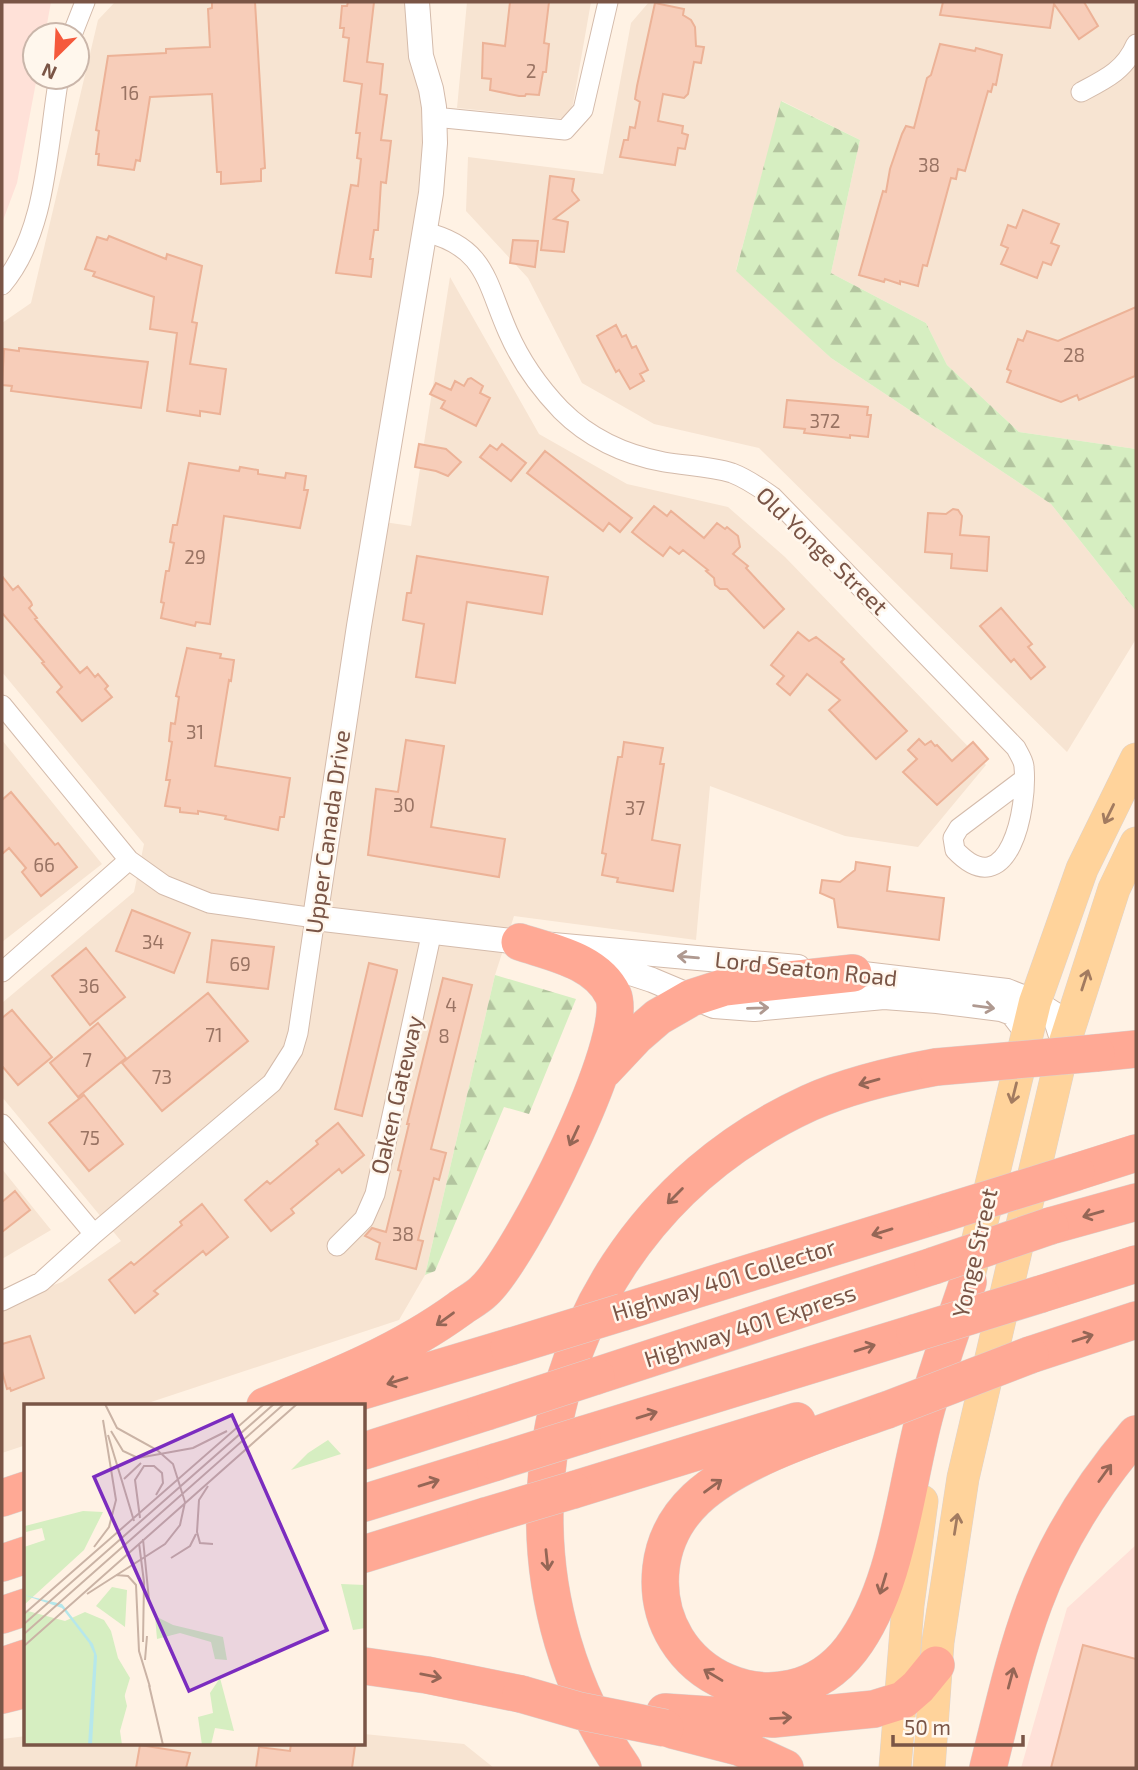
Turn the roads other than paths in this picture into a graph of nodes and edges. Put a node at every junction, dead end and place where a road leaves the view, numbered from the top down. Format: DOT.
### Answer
graph roads {
  1 [pos="85,2"];
  2 [pos="417,2"];
  3 [pos="608,2"];
  4 [pos="78,21"];
  5 [pos="1136,44"];
  6 [pos="57,91"];
  7 [pos="1081,92"];
  8 [pos="434,117"];
  9 [pos="425,232"];
  10 [pos="2,285"];
  11 [pos="2,705"];
  12 [pos="1136,759"];
  13 [pos="1024,779"];
  14 [pos="1136,843"];
  15 [pos="129,860"];
  16 [pos="315,918"];
  17 [pos="432,931"];
  18 [pos="520,942"];
  19 [pos="2,972"];
  20 [pos="853,973"];
  21 [pos="691,998"];
  22 [pos="1035,1002"];
  23 [pos="1029,1035"];
  24 [pos="1080,1049"];
  25 [pos="1136,1049"];
  26 [pos="601,1073"];
  27 [pos="2,1124"];
  28 [pos="1136,1153"];
  29 [pos="1136,1202"];
  30 [pos="94,1234"];
  31 [pos="337,1246"];
  32 [pos="1136,1264"];
  33 [pos="968,1282"];
  34 [pos="2,1300"];
  35 [pos="1136,1320"];
  36 [pos="890,1401"];
  37 [pos="270,1404"];
  38 [pos="319,1404"];
  39 [pos="1136,1434"];
  40 [pos="366,1450"];
  41 [pos="24,1491"];
  42 [pos="2,1498"];
  43 [pos="366,1502"];
  44 [pos="366,1553"];
  45 [pos="24,1556"];
  46 [pos="2,1563"];
  47 [pos="24,1608"];
  48 [pos="2,1615"];
  49 [pos="24,1659"];
  50 [pos="366,1665"];
  51 [pos="936,1665"];
  52 [pos="2,1666"];
  53 [pos="24,1690"];
  54 [pos="2,1695"];
  55 [pos="900,1701"];
  56 [pos="665,1720"];
  57 [pos="623,1768"];
  58 [pos="785,1768"];
  59 [pos="895,1768"];
  60 [pos="929,1768"];
  61 [pos="988,1768"];
  1 -- 4 [label="street"];
  2 -- 8 [label="street"];
  3 -- 8 [label="street"];
  5 -- 7 [label="street"];
  6 -- 10 [label="street"];
  8 -- 9 [label="street"];
  9 -- 13 [label="street, Old Yonge Street"];
  9 -- 16 [label="street, Upper Canada Drive"];
  11 -- 15 [label="street, Lord Seaton Road"];
  12 -- 22 [label="main road, Yonge Street, one-way"];
  13 -- 13 [label="street, Old Yonge Street"];
  24 -- 14 [label="main road, Yonge Street, one-way"];
  15 -- 16 [label="street, Lord Seaton Road"];
  15 -- 19 [label="street"];
  16 -- 17 [label="street, Lord Seaton Road"];
  16 -- 30 [label="street, Upper Canada Drive"];
  17 -- 18 [label="street, Lord Seaton Road"];
  17 -- 31 [label="street, Oaken Gateway"];
  20 -- 18 [label="street, Lord Seaton Road, one-way"];
  18 -- 21 [label="street, Lord Seaton Road"];
  18 -- 26 [label="highway"];
  20 -- 21 [label="highway"];
  20 -- 22 [label="street, Lord Seaton Road"];
  21 -- 23 [label="street, Lord Seaton Road, one-way"];
  21 -- 26 [label="highway"];
  22 -- 23 [label="main road, Yonge Street"];
  22 -- 24 [label="street, Lord Seaton Road"];
  23 -- 33 [label="main road, Yonge Street, one-way"];
  24 -- 25 [label="highway"];
  51 -- 24 [label="main road, Yonge Street, one-way"];
  24 -- 57 [label="highway, one-way, bridge"];
  26 -- 37 [label="highway, one-way"];
  27 -- 30 [label="street"];
  28 -- 38 [label="highway, Highway 401 Collector, one-way, bridge"];
  29 -- 40 [label="highway, Highway 401 Express, one-way, bridge"];
  30 -- 34 [label="street, Upper Canada Drive"];
  43 -- 32 [label="highway, one-way, bridge"];
  33 -- 36 [label="highway, one-way"];
  33 -- 55 [label="main road, Yonge Street"];
  36 -- 35 [label="highway, one-way, bridge"];
  36 -- 44 [label="highway, bridge"];
  61 -- 39 [label="highway, one-way"];
  41 -- 42 [label="highway"];
  45 -- 46 [label="highway"];
  47 -- 48 [label="highway"];
  49 -- 52 [label="highway"];
  50 -- 56 [label="highway, one-way, bridge"];
  51 -- 55 [label="highway"];
  51 -- 60 [label="main road, Yonge Street"];
  53 -- 54 [label="highway"];
  56 -- 55 [label="highway, one-way"];
  55 -- 59 [label="main road, Yonge Street"];
  56 -- 58 [label="highway"];
}
